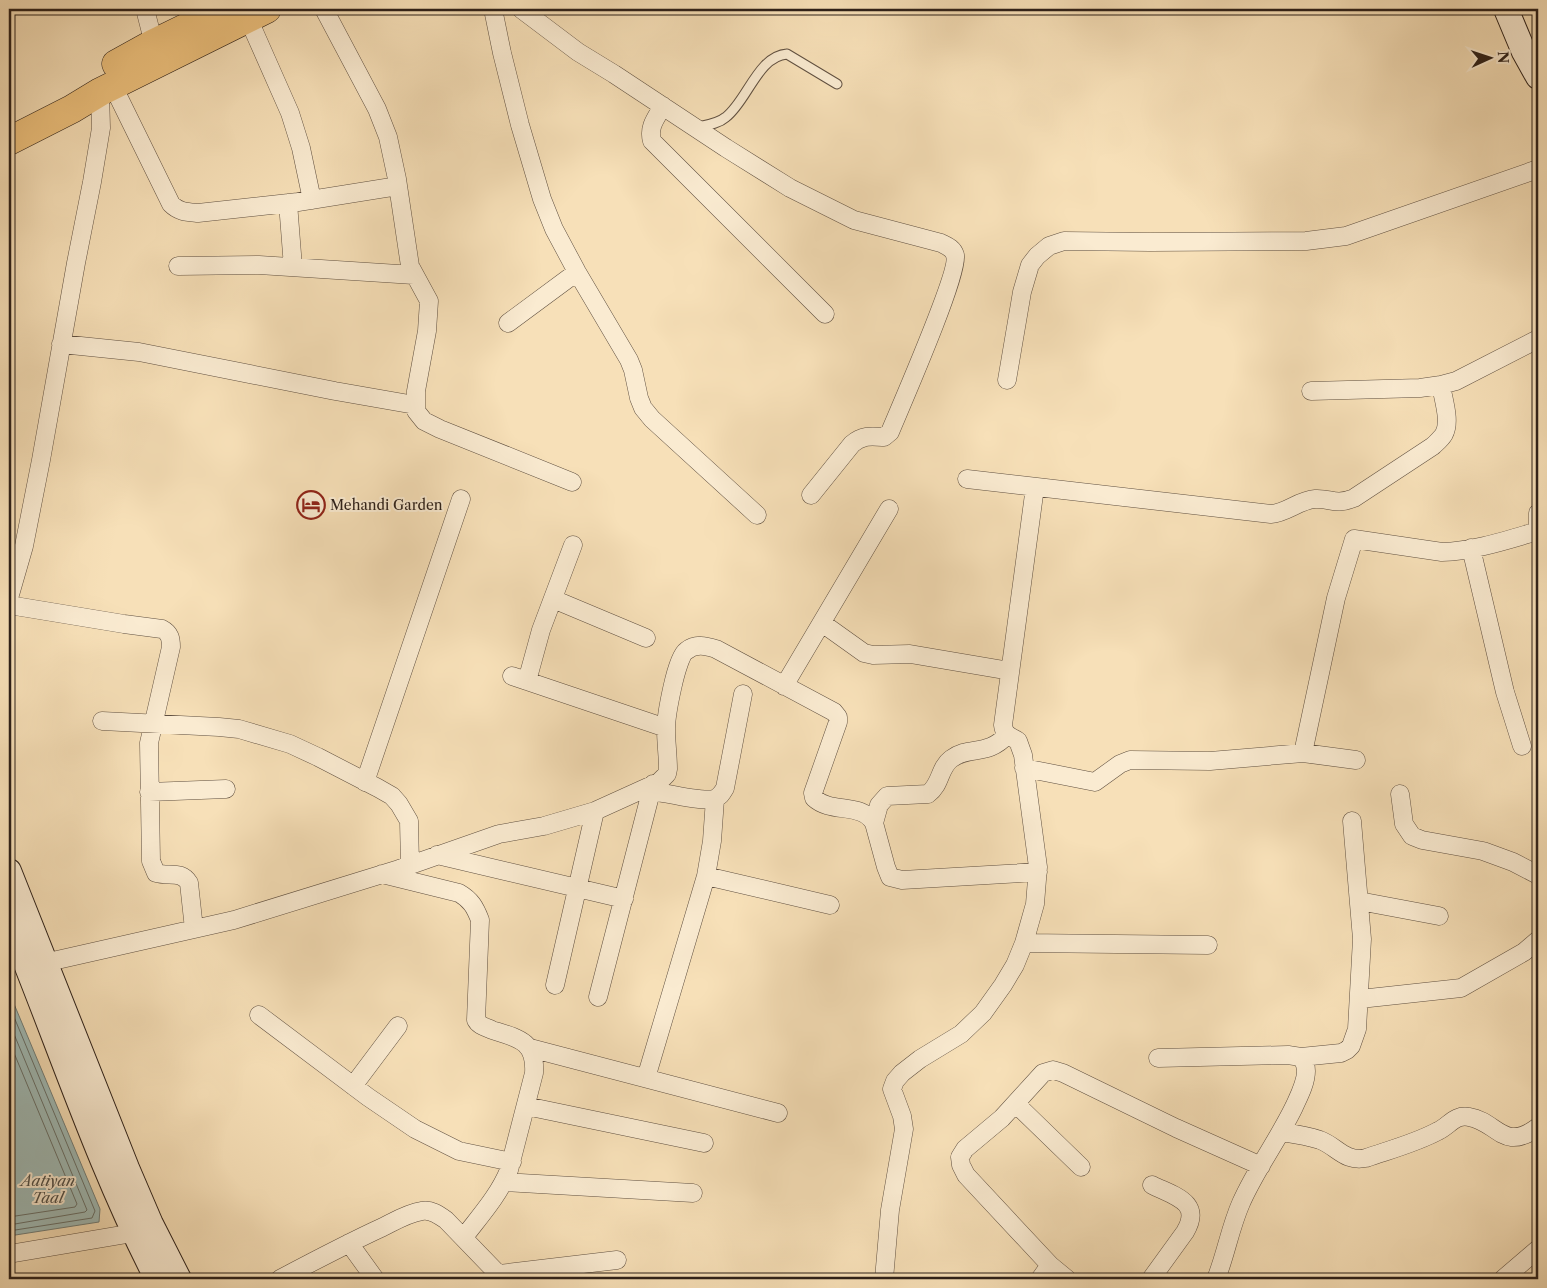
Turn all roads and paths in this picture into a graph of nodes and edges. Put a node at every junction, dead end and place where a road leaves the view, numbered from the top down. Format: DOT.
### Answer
graph roads {
  1 [pos="145,9"];
  2 [pos="324,9"];
  3 [pos="493,9"];
  4 [pos="522,9"];
  5 [pos="1506,9"];
  6 [pos="246,12"];
  7 [pos="156,53"];
  8 [pos="1538,77"];
  9 [pos="837,84"];
  10 [pos="106,89"];
  11 [pos="663,106"];
  12 [pos="9,120"];
  13 [pos="695,127"];
  14 [pos="9,141"];
  15 [pos="1538,169"];
  16 [pos="398,186"];
  17 [pos="312,200"];
  18 [pos="288,203"];
  19 [pos="178,266"];
  20 [pos="293,267"];
  21 [pos="577,272"];
  22 [pos="414,275"];
  23 [pos="825,314"];
  24 [pos="508,323"];
  25 [pos="1538,339"];
  26 [pos="61,344"];
  27 [pos="1007,380"];
  28 [pos="1441,385"];
  29 [pos="1311,391"];
  30 [pos="415,405"];
  31 [pos="967,479"];
  32 [pos="572,482"];
  33 [pos="1035,487"];
  34 [pos="811,494"];
  35 [pos="461,499"];
  36 [pos="889,509"];
  37 [pos="1538,513"];
  38 [pos="757,516"];
  39 [pos="1538,532"];
  40 [pos="573,545"];
  41 [pos="1471,548"];
  42 [pos="9,598"];
  43 [pos="553,599"];
  44 [pos="9,604"];
  45 [pos="822,623"];
  46 [pos="646,638"];
  47 [pos="1010,670"];
  48 [pos="784,686"];
  49 [pos="743,694"];
  50 [pos="102,721"];
  51 [pos="153,723"];
  52 [pos="666,728"];
  53 [pos="1007,735"];
  54 [pos="1522,746"];
  55 [pos="1303,753"];
  56 [pos="1356,760"];
  57 [pos="1024,768"];
  58 [pos="365,782"];
  59 [pos="652,787"];
  60 [pos="226,789"];
  61 [pos="149,792"];
  62 [pos="1400,794"];
  63 [pos="716,799"];
  64 [pos="595,811"];
  65 [pos="1352,821"];
  66 [pos="874,823"];
  67 [pos="437,855"];
  68 [pos="410,865"];
  69 [pos="9,871"];
  70 [pos="1038,872"];
  71 [pos="382,874"];
  72 [pos="1538,875"];
  73 [pos="706,876"];
  74 [pos="577,889"];
  75 [pos="624,899"];
  76 [pos="1359,901"];
  77 [pos="830,905"];
  78 [pos="1438,916"];
  79 [pos="9,922"];
  80 [pos="194,929"];
  81 [pos="1538,940"];
  82 [pos="1024,943"];
  83 [pos="1208,945"];
  84 [pos="36,964"];
  85 [pos="555,985"];
  86 [pos="598,997"];
  87 [pos="1360,999"];
  88 [pos="259,1015"];
  89 [pos="398,1026"];
  90 [pos="530,1048"];
  91 [pos="1301,1057"];
  92 [pos="1158,1058"];
  93 [pos="646,1078"];
  94 [pos="353,1086"];
  95 [pos="1016,1104"];
  96 [pos="526,1106"];
  97 [pos="778,1113"];
  98 [pos="1538,1127"];
  99 [pos="1282,1132"];
  100 [pos="704,1143"];
  101 [pos="512,1162"];
  102 [pos="1261,1166"];
  103 [pos="1081,1167"];
  104 [pos="504,1182"];
  105 [pos="1152,1185"];
  106 [pos="693,1193"];
  107 [pos="133,1232"];
  108 [pos="464,1238"];
  109 [pos="349,1242"];
  110 [pos="1538,1249"];
  111 [pos="9,1254"];
  112 [pos="617,1260"];
  113 [pos="1045,1272"];
  114 [pos="371,1277"];
  115 [pos="501,1277"];
  116 [pos="157,1279"];
  117 [pos="179,1279"];
  118 [pos="280,1279"];
  119 [pos="884,1279"];
  120 [pos="1067,1279"];
  121 [pos="1151,1279"];
  122 [pos="1216,1279"];
  123 [pos="1503,1279"];
  1 -- 7 [label="street"];
  2 -- 16 [label="street"];
  3 -- 21 [label="street"];
  4 -- 11 [label="street"];
  5 -- 8 [label="street"];
  6 -- 7 [label="main road"];
  6 -- 17 [label="street"];
  7 -- 10 [label="main road"];
  7 -- 12 [label="main road"];
  9 -- 13 [label="lane"];
  10 -- 14 [label="main road"];
  10 -- 18 [label="street"];
  10 -- 26 [label="street"];
  11 -- 13 [label="street"];
  11 -- 23 [label="street"];
  13 -- 34 [label="street"];
  15 -- 27 [label="street"];
  16 -- 17 [label="street"];
  16 -- 22 [label="street"];
  17 -- 18 [label="street"];
  18 -- 20 [label="street"];
  19 -- 20 [label="street"];
  20 -- 22 [label="street"];
  21 -- 24 [label="street"];
  21 -- 38 [label="street"];
  22 -- 30 [label="street"];
  25 -- 28 [label="street"];
  26 -- 30 [label="street"];
  26 -- 42 [label="street"];
  28 -- 29 [label="street"];
  28 -- 33 [label="street"];
  30 -- 32 [label="street"];
  31 -- 33 [label="street"];
  33 -- 47 [label="street"];
  35 -- 58 [label="street"];
  36 -- 45 [label="street"];
  37 -- 39 [label="street"];
  39 -- 41 [label="street"];
  40 -- 43 [label="street"];
  41 -- 54 [label="street"];
  41 -- 55 [label="street"];
  43 -- 46 [label="street"];
  43 -- 52 [label="street"];
  44 -- 51 [label="street"];
  45 -- 47 [label="street"];
  45 -- 48 [label="street"];
  47 -- 53 [label="street"];
  48 -- 52 [label="street"];
  48 -- 66 [label="street"];
  49 -- 63 [label="street"];
  50 -- 51 [label="street"];
  51 -- 58 [label="street"];
  51 -- 61 [label="street"];
  52 -- 59 [label="street"];
  53 -- 57 [label="street"];
  53 -- 66 [label="street"];
  55 -- 56 [label="street"];
  55 -- 57 [label="street"];
  57 -- 70 [label="street"];
  58 -- 68 [label="street"];
  59 -- 63 [label="street"];
  59 -- 64 [label="street"];
  59 -- 75 [label="street"];
  60 -- 61 [label="street"];
  61 -- 80 [label="street"];
  62 -- 72 [label="street"];
  63 -- 73 [label="street"];
  64 -- 67 [label="street"];
  64 -- 74 [label="street"];
  65 -- 76 [label="street"];
  66 -- 70 [label="street"];
  67 -- 68 [label="street"];
  67 -- 74 [label="street"];
  68 -- 71 [label="street"];
  69 -- 84 [label="street"];
  70 -- 82 [label="street"];
  71 -- 80 [label="street"];
  71 -- 90 [label="street"];
  73 -- 77 [label="street"];
  73 -- 93 [label="street"];
  74 -- 75 [label="street"];
  74 -- 85 [label="street"];
  75 -- 86 [label="street"];
  76 -- 78 [label="street"];
  76 -- 87 [label="street"];
  79 -- 84 [label="street"];
  80 -- 84 [label="street"];
  81 -- 87 [label="street"];
  82 -- 83 [label="street"];
  82 -- 119 [label="street"];
  84 -- 107 [label="street"];
  84 -- 117 [label="street"];
  87 -- 91 [label="street"];
  88 -- 94 [label="street"];
  89 -- 94 [label="street"];
  90 -- 93 [label="street"];
  90 -- 96 [label="street"];
  91 -- 92 [label="street"];
  91 -- 99 [label="street"];
  93 -- 97 [label="street"];
  94 -- 101 [label="street"];
  95 -- 102 [label="street"];
  95 -- 103 [label="street"];
  95 -- 113 [label="street"];
  96 -- 100 [label="street"];
  96 -- 101 [label="street"];
  98 -- 99 [label="street"];
  99 -- 102 [label="street"];
  101 -- 104 [label="street"];
  102 -- 122 [label="street"];
  104 -- 106 [label="street"];
  104 -- 108 [label="street"];
  105 -- 121 [label="street"];
  107 -- 111 [label="street"];
  107 -- 116 [label="street"];
  108 -- 109 [label="street"];
  108 -- 115 [label="street"];
  109 -- 114 [label="street"];
  109 -- 118 [label="street"];
  110 -- 123 [label="street"];
  112 -- 115 [label="street"];
  113 -- 120 [label="street"];
}
